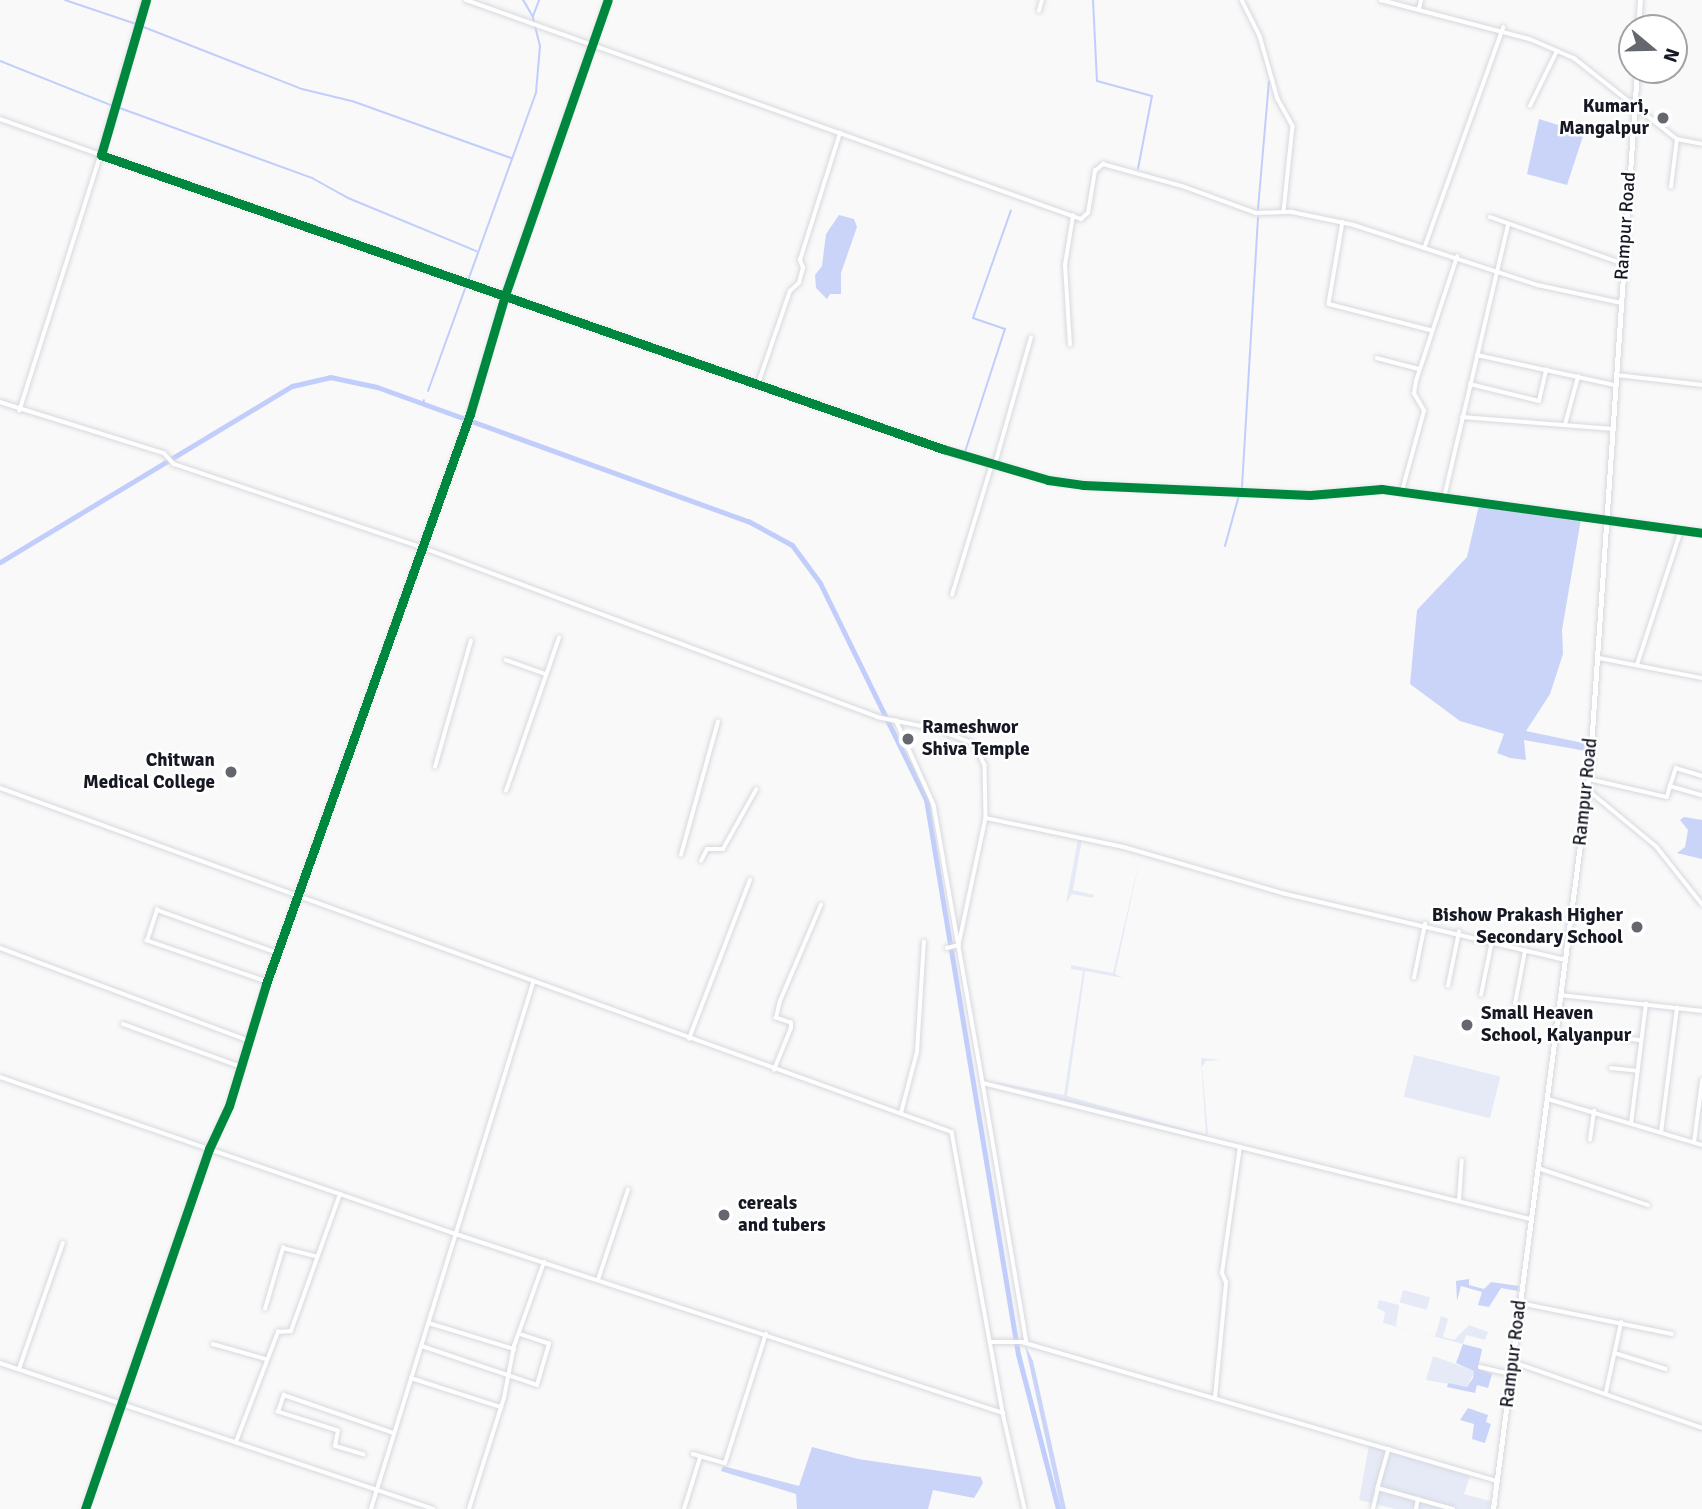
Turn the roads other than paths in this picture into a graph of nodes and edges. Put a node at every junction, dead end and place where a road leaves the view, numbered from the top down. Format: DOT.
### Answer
graph roads {
  1 [pos="146,0"];
  2 [pos="466,0"];
  3 [pos="608,0"];
  4 [pos="1042,0"];
  5 [pos="1242,0"];
  6 [pos="1381,0"];
  7 [pos="1421,0"];
  8 [pos="1419,9"];
  9 [pos="1039,11"];
  10 [pos="1503,28"];
  11 [pos="592,43"];
  12 [pos="1557,51"];
  13 [pos="1636,84"];
  14 [pos="1635,103"];
  15 [pos="1530,106"];
  16 [pos="0,119"];
  17 [pos="840,133"];
  18 [pos="1677,139"];
  19 [pos="1702,144"];
  20 [pos="102,155"];
  21 [pos="1671,187"];
  22 [pos="1284,212"];
  23 [pos="1073,216"];
  24 [pos="1490,217"];
  25 [pos="1343,222"];
  26 [pos="1508,225"];
  27 [pos="1425,247"];
  28 [pos="1457,257"];
  29 [pos="1624,264"];
  30 [pos="1495,271"];
  31 [pos="505,295"];
  32 [pos="1621,303"];
  33 [pos="1430,330"];
  34 [pos="1031,338"];
  35 [pos="1070,345"];
  36 [pos="1476,355"];
  37 [pos="1377,358"];
  38 [pos="1419,369"];
  39 [pos="1546,370"];
  40 [pos="1616,375"];
  41 [pos="1578,377"];
  42 [pos="758,384"];
  43 [pos="1470,384"];
  44 [pos="1615,385"];
  45 [pos="1702,385"];
  46 [pos="0,402"];
  47 [pos="20,410"];
  48 [pos="1462,417"];
  49 [pos="1565,426"];
  50 [pos="1615,429"];
  51 [pos="993,464"];
  52 [pos="1402,492"];
  53 [pos="1444,498"];
  54 [pos="1609,519"];
  55 [pos="1681,530"];
  56 [pos="1702,533"];
  57 [pos="421,547"];
  58 [pos="953,595"];
  59 [pos="559,638"];
  60 [pos="471,641"];
  61 [pos="1599,657"];
  62 [pos="506,660"];
  63 [pos="1637,665"];
  64 [pos="546,674"];
  65 [pos="1702,678"];
  66 [pos="896,720"];
  67 [pos="718,722"];
  68 [pos="435,767"];
  69 [pos="1702,776"];
  70 [pos="1588,779"];
  71 [pos="1670,786"];
  72 [pos="0,788"];
  73 [pos="1587,789"];
  74 [pos="756,790"];
  75 [pos="506,791"];
  76 [pos="1702,795"];
  77 [pos="986,818"];
  78 [pos="681,855"];
  79 [pos="701,861"];
  80 [pos="750,880"];
  81 [pos="299,898"];
  82 [pos="1702,904"];
  83 [pos="821,905"];
  84 [pos="1425,924"];
  85 [pos="1458,932"];
  86 [pos="1492,941"];
  87 [pos="924,942"];
  88 [pos="958,945"];
  89 [pos="0,948"];
  90 [pos="947,948"];
  91 [pos="1525,950"];
  92 [pos="278,953"];
  93 [pos="1565,960"];
  94 [pos="1414,978"];
  95 [pos="267,982"];
  96 [pos="533,983"];
  97 [pos="1448,986"];
  98 [pos="1481,995"];
  99 [pos="1560,995"];
  100 [pos="1514,1003"];
  101 [pos="1646,1004"];
  102 [pos="1677,1008"];
  103 [pos="1702,1010"];
  104 [pos="123,1024"];
  105 [pos="1615,1037"];
  106 [pos="689,1039"];
  107 [pos="248,1040"];
  108 [pos="1641,1040"];
  109 [pos="242,1067"];
  110 [pos="1611,1068"];
  111 [pos="774,1070"];
  112 [pos="1638,1071"];
  113 [pos="0,1077"];
  114 [pos="1702,1080"];
  115 [pos="983,1083"];
  116 [pos="1548,1099"];
  117 [pos="1594,1111"];
  118 [pos="901,1113"];
  119 [pos="1631,1124"];
  120 [pos="1661,1133"];
  121 [pos="1590,1140"];
  122 [pos="1695,1143"];
  123 [pos="1702,1145"];
  124 [pos="1240,1147"];
  125 [pos="209,1149"];
  126 [pos="1462,1161"];
  127 [pos="1538,1168"];
  128 [pos="628,1190"];
  129 [pos="340,1194"];
  130 [pos="1459,1201"];
  131 [pos="1648,1205"];
  132 [pos="1530,1219"];
  133 [pos="453,1233"];
  134 [pos="63,1243"];
  135 [pos="316,1256"];
  136 [pos="544,1262"];
  137 [pos="598,1280"];
  138 [pos="1520,1303"];
  139 [pos="265,1309"];
  140 [pos="428,1323"];
  141 [pos="1621,1323"];
  142 [pos="766,1334"];
  143 [pos="1672,1334"];
  144 [pos="522,1335"];
  145 [pos="992,1342"];
  146 [pos="214,1344"];
  147 [pos="1028,1344"];
  148 [pos="422,1346"];
  149 [pos="514,1349"];
  150 [pos="1615,1353"];
  151 [pos="266,1359"];
  152 [pos="1513,1362"];
  153 [pos="0,1363"];
  154 [pos="1480,1367"];
  155 [pos="19,1369"];
  156 [pos="1666,1370"];
  157 [pos="1511,1374"];
  158 [pos="507,1376"];
  159 [pos="411,1378"];
  160 [pos="1606,1392"];
  161 [pos="1215,1398"];
  162 [pos="122,1403"];
  163 [pos="501,1407"];
  164 [pos="1003,1413"];
  165 [pos="1702,1428"];
  166 [pos="394,1433"];
  167 [pos="236,1442"];
  168 [pos="1390,1449"];
  169 [pos="693,1454"];
  170 [pos="364,1455"];
  171 [pos="700,1457"];
  172 [pos="1497,1481"];
  173 [pos="1378,1488"];
  174 [pos="376,1490"];
  175 [pos="1419,1499"];
  176 [pos="85,1509"];
  177 [pos="371,1509"];
  178 [pos="433,1509"];
  179 [pos="469,1509"];
  180 [pos="684,1509"];
  181 [pos="1026,1509"];
  182 [pos="1373,1509"];
  183 [pos="1416,1509"];
  184 [pos="1453,1509"];
  185 [pos="1493,1509"];
  1 -- 20 [label="street"];
  2 -- 11 [label="street"];
  3 -- 11 [label="street"];
  4 -- 9 [label="street"];
  5 -- 22 [label="street"];
  6 -- 8 [label="street"];
  7 -- 8 [label="street"];
  8 -- 10 [label="street"];
  10 -- 12 [label="street"];
  10 -- 27 [label="street"];
  11 -- 17 [label="street"];
  11 -- 31 [label="street"];
  12 -- 14 [label="street"];
  12 -- 15 [label="street"];
  13 -- 14 [label="main road, Rampur Road"];
  14 -- 18 [label="street"];
  14 -- 29 [label="main road, Rampur Road"];
  16 -- 20 [label="street"];
  17 -- 23 [label="street"];
  17 -- 42 [label="street"];
  18 -- 19 [label="street"];
  18 -- 21 [label="street"];
  20 -- 31 [label="street"];
  20 -- 47 [label="street"];
  22 -- 23 [label="street"];
  22 -- 25 [label="street"];
  23 -- 35 [label="street"];
  24 -- 26 [label="street"];
  25 -- 27 [label="street"];
  25 -- 33 [label="street"];
  26 -- 29 [label="street"];
  26 -- 30 [label="street"];
  27 -- 28 [label="street"];
  28 -- 30 [label="street"];
  28 -- 33 [label="street"];
  29 -- 32 [label="main road, Rampur Road"];
  30 -- 32 [label="street"];
  30 -- 36 [label="street"];
  31 -- 42 [label="street"];
  31 -- 57 [label="street"];
  32 -- 40 [label="main road, Rampur Road"];
  33 -- 38 [label="street"];
  34 -- 51 [label="street"];
  36 -- 39 [label="street"];
  36 -- 43 [label="street"];
  37 -- 38 [label="street"];
  38 -- 52 [label="street"];
  39 -- 41 [label="street"];
  39 -- 43 [label="street"];
  40 -- 44 [label="main road, Rampur Road"];
  40 -- 45 [label="street"];
  41 -- 44 [label="street"];
  41 -- 49 [label="street"];
  42 -- 51 [label="street"];
  43 -- 48 [label="street"];
  44 -- 50 [label="main road, Rampur Road"];
  46 -- 47 [label="street"];
  47 -- 57 [label="street"];
  48 -- 49 [label="street"];
  48 -- 53 [label="street"];
  49 -- 50 [label="street"];
  50 -- 54 [label="main road, Rampur Road"];
  51 -- 52 [label="street"];
  51 -- 58 [label="street"];
  52 -- 53 [label="street"];
  53 -- 54 [label="street"];
  54 -- 55 [label="street"];
  54 -- 61 [label="main road, Rampur Road"];
  55 -- 56 [label="street"];
  55 -- 63 [label="street"];
  57 -- 66 [label="street"];
  57 -- 81 [label="street"];
  59 -- 64 [label="street"];
  60 -- 68 [label="street"];
  61 -- 63 [label="street"];
  61 -- 70 [label="main road, Rampur Road"];
  62 -- 64 [label="street"];
  63 -- 65 [label="street"];
  64 -- 75 [label="street"];
  66 -- 77 [label="street"];
  66 -- 88 [label="street"];
  67 -- 78 [label="street"];
  69 -- 71 [label="street"];
  70 -- 71 [label="street"];
  70 -- 73 [label="main road, Rampur Road"];
  71 -- 76 [label="street"];
  72 -- 81 [label="street"];
  73 -- 82 [label="street"];
  73 -- 93 [label="main road, Rampur Road"];
  74 -- 79 [label="street"];
  77 -- 84 [label="street"];
  77 -- 88 [label="street"];
  80 -- 106 [label="street"];
  81 -- 92 [label="street"];
  81 -- 96 [label="street"];
  83 -- 111 [label="street"];
  84 -- 85 [label="street"];
  84 -- 94 [label="street"];
  85 -- 86 [label="street"];
  85 -- 97 [label="street"];
  86 -- 91 [label="street"];
  86 -- 98 [label="street"];
  87 -- 118 [label="street"];
  88 -- 90 [label="street"];
  88 -- 115 [label="street"];
  89 -- 107 [label="street"];
  91 -- 93 [label="street"];
  91 -- 100 [label="street"];
  92 -- 95 [label="street"];
  92 -- 95 [label="street"];
  93 -- 99 [label="main road, Rampur Road"];
  95 -- 107 [label="street"];
  96 -- 106 [label="street"];
  96 -- 133 [label="street"];
  99 -- 101 [label="street"];
  99 -- 116 [label="main road, Rampur Road"];
  101 -- 102 [label="street"];
  101 -- 108 [label="street"];
  102 -- 103 [label="street"];
  102 -- 120 [label="street"];
  104 -- 109 [label="street"];
  105 -- 108 [label="street"];
  106 -- 111 [label="street"];
  107 -- 109 [label="street"];
  108 -- 112 [label="street"];
  109 -- 125 [label="street"];
  110 -- 112 [label="street"];
  111 -- 118 [label="street"];
  112 -- 119 [label="street"];
  113 -- 125 [label="street"];
  114 -- 122 [label="street"];
  115 -- 124 [label="street"];
  115 -- 147 [label="street"];
  116 -- 117 [label="street"];
  116 -- 127 [label="main road, Rampur Road"];
  117 -- 119 [label="street"];
  117 -- 121 [label="street"];
  118 -- 145 [label="street"];
  119 -- 120 [label="street"];
  120 -- 122 [label="street"];
  122 -- 123 [label="street"];
  124 -- 130 [label="street"];
  124 -- 161 [label="street"];
  125 -- 129 [label="street"];
  125 -- 162 [label="street"];
  126 -- 130 [label="street"];
  127 -- 131 [label="street"];
  127 -- 132 [label="main road, Rampur Road"];
  128 -- 137 [label="street"];
  129 -- 133 [label="street"];
  129 -- 135 [label="street"];
  130 -- 132 [label="street"];
  132 -- 138 [label="main road, Rampur Road"];
  133 -- 136 [label="street"];
  133 -- 140 [label="street"];
  134 -- 155 [label="street"];
  135 -- 139 [label="street"];
  135 -- 151 [label="street"];
  136 -- 137 [label="street"];
  136 -- 144 [label="street"];
  137 -- 142 [label="street"];
  138 -- 141 [label="street"];
  138 -- 152 [label="main road, Rampur Road"];
  140 -- 148 [label="street"];
  140 -- 149 [label="street"];
  141 -- 143 [label="street"];
  141 -- 150 [label="street"];
  142 -- 164 [label="street"];
  142 -- 171 [label="street"];
  144 -- 149 [label="street"];
  144 -- 158 [label="street"];
  145 -- 147 [label="street"];
  145 -- 164 [label="street"];
  146 -- 151 [label="street"];
  147 -- 161 [label="street"];
  148 -- 158 [label="street"];
  148 -- 159 [label="street"];
  149 -- 158 [label="street"];
  150 -- 156 [label="street"];
  150 -- 160 [label="street"];
  151 -- 167 [label="street"];
  152 -- 157 [label="main road, Rampur Road"];
  152 -- 160 [label="street"];
  153 -- 155 [label="street"];
  154 -- 157 [label="street"];
  155 -- 162 [label="street"];
  157 -- 172 [label="main road, Rampur Road"];
  158 -- 163 [label="street"];
  159 -- 163 [label="street"];
  159 -- 166 [label="street"];
  160 -- 165 [label="street"];
  161 -- 168 [label="street"];
  162 -- 167 [label="street"];
  162 -- 176 [label="street"];
  163 -- 179 [label="street"];
  164 -- 181 [label="street"];
  166 -- 170 [label="street"];
  166 -- 174 [label="street"];
  167 -- 174 [label="street"];
  168 -- 172 [label="street"];
  168 -- 173 [label="street"];
  169 -- 171 [label="street"];
  171 -- 180 [label="street"];
  172 -- 185 [label="main road, Rampur Road"];
  173 -- 175 [label="street"];
  173 -- 182 [label="street"];
  174 -- 177 [label="street"];
  174 -- 178 [label="street"];
  175 -- 183 [label="street"];
  175 -- 184 [label="street"];
}
